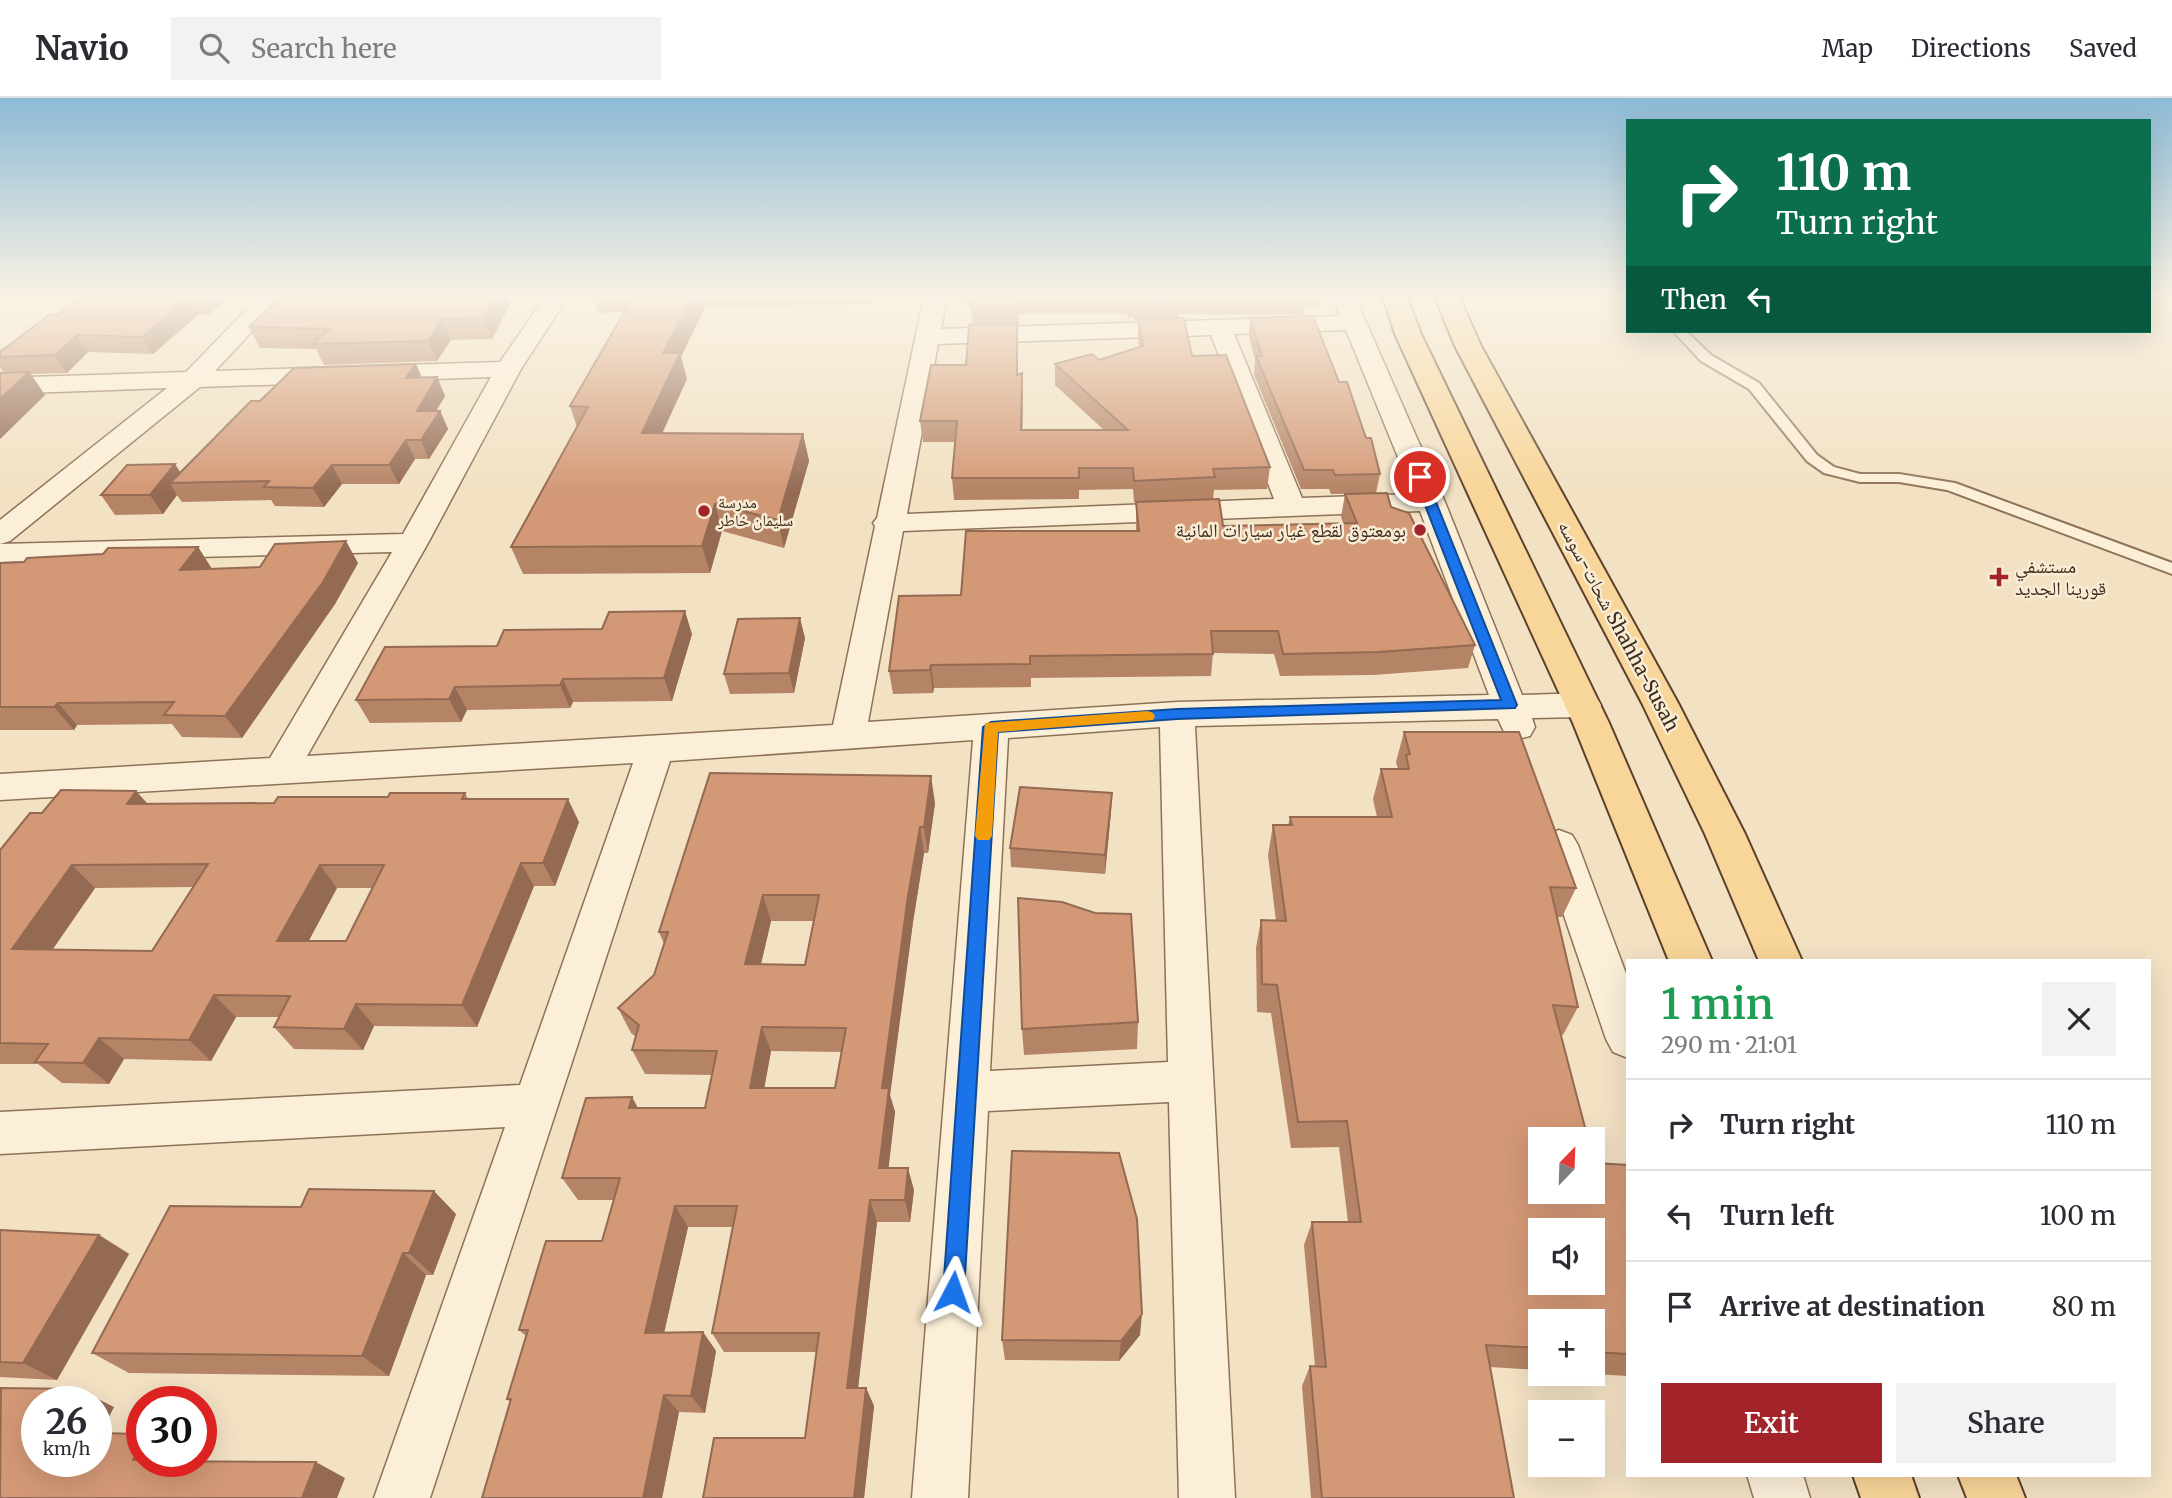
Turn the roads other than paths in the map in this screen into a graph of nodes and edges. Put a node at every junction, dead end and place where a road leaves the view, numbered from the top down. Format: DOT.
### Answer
graph roads {
  1 [pos="210,362"];
  2 [pos="512,362"];
  3 [pos="923,362"];
  4 [pos="1234,362"];
  5 [pos="1371,362"];
  6 [pos="1421,362"];
  7 [pos="1477,362"];
  8 [pos="1714,362"];
  9 [pos="508,369"];
  10 [pos="194,379"];
  11 [pos="0,386"];
  12 [pos="1431,502"];
  13 [pos="1292,508"];
  14 [pos="888,523"];
  15 [pos="0,535"];
  16 [pos="413,543"];
  17 [pos="0,553"];
  18 [pos="2172,569"];
  19 [pos="1510,705"];
  20 [pos="1584,705"];
  21 [pos="1177,714"];
  22 [pos="991,727"];
  23 [pos="848,737"];
  24 [pos="656,749"];
  25 [pos="1528,756"];
  26 [pos="280,772"];
  27 [pos="0,787"];
  28 [pos="1551,821"];
  29 [pos="1690,959"];
  30 [pos="1780,959"];
  31 [pos="1626,1033"];
  32 [pos="1192,1081"];
  33 [pos="967,1092"];
  34 [pos="536,1105"];
  35 [pos="0,1133"];
  36 [pos="1776,1477"];
  37 [pos="1883,1477"];
  38 [pos="1988,1477"];
  39 [pos="402,1498"];
  40 [pos="940,1498"];
  41 [pos="1207,1498"];
  42 [pos="1782,1498"];
  43 [pos="1890,1498"];
  44 [pos="1996,1498"];
  1 -- 10 [label="street"];
  2 -- 9 [label="street"];
  3 -- 14 [label="street"];
  4 -- 13 [label="street"];
  5 -- 12 [label="street"];
  6 -- 20 [label="main road"];
  7 -- 30 [label="main road, شحات-سوسه Shahha-Susah"];
  8 -- 18 [label="lane"];
  9 -- 10 [label="street"];
  9 -- 16 [label="street"];
  10 -- 11 [label="street"];
  10 -- 15 [label="street"];
  12 -- 13 [label="street"];
  12 -- 19 [label="street"];
  13 -- 14 [label="street"];
  14 -- 23 [label="street"];
  16 -- 17 [label="street"];
  16 -- 26 [label="street"];
  19 -- 20 [label="street"];
  19 -- 21 [label="street"];
  19 -- 25 [label="street"];
  20 -- 29 [label="main road"];
  21 -- 22 [label="street"];
  21 -- 32 [label="street"];
  22 -- 23 [label="street"];
  22 -- 33 [label="street"];
  23 -- 24 [label="street"];
  24 -- 26 [label="street"];
  24 -- 34 [label="street"];
  26 -- 27 [label="street"];
  28 -- 31 [label="street"];
  32 -- 33 [label="street"];
  32 -- 41 [label="street"];
  33 -- 40 [label="street"];
  34 -- 35 [label="street"];
  34 -- 39 [label="street"];
  36 -- 42 [label="street"];
  37 -- 43 [label="main road"];
  38 -- 44 [label="main road"];
}
